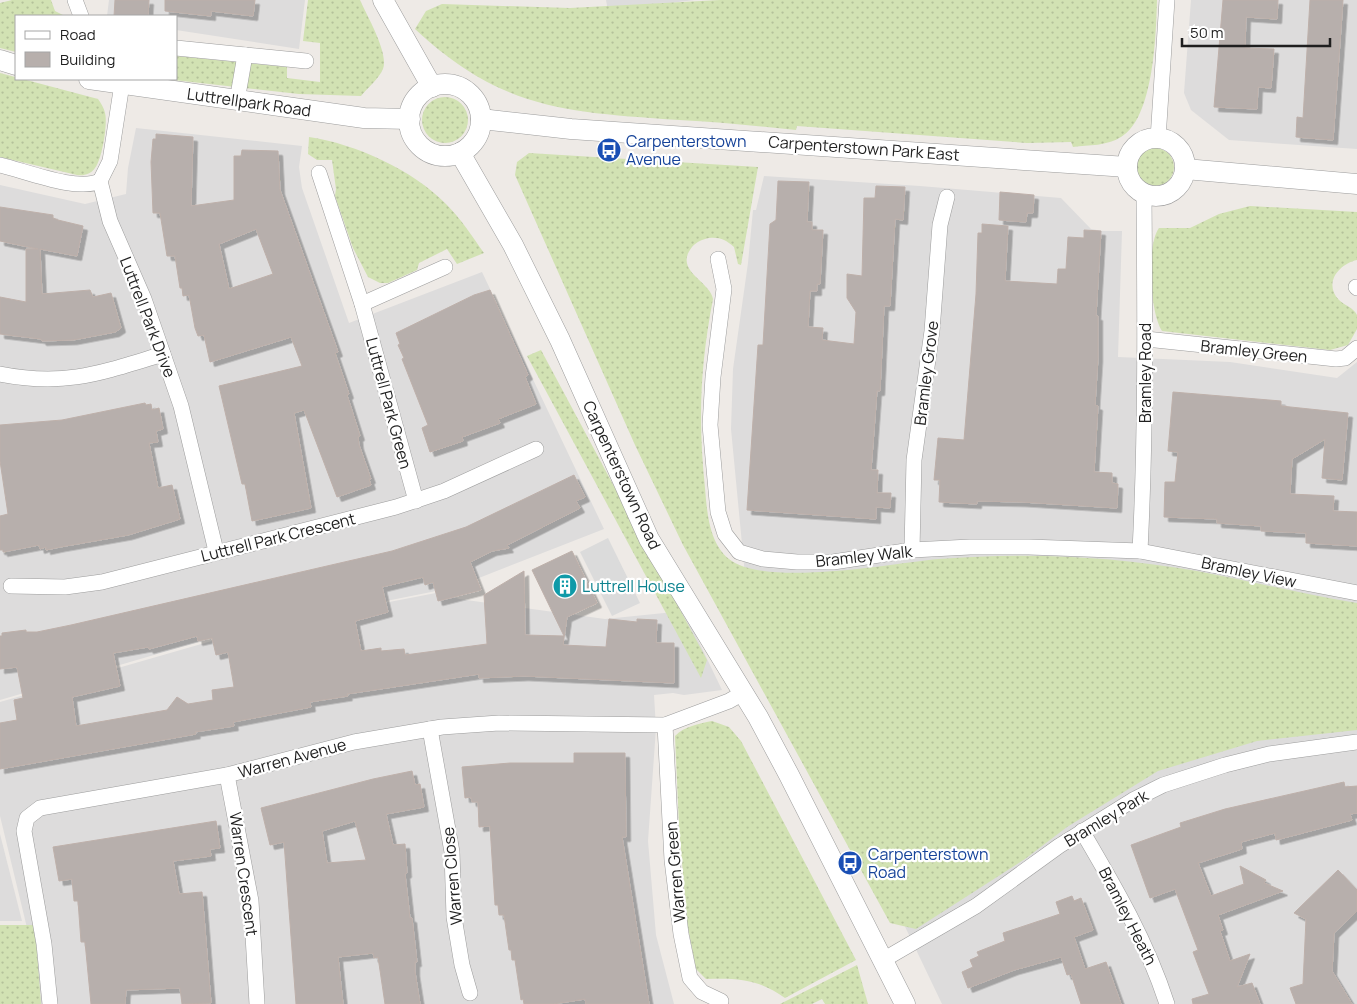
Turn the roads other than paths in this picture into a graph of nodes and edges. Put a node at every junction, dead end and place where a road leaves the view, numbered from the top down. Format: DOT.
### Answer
graph roads {
  1 [pos="74,0"];
  2 [pos="383,0"];
  3 [pos="1167,0"];
  4 [pos="81,15"];
  5 [pos="178,48"];
  6 [pos="244,55"];
  7 [pos="0,60"];
  8 [pos="306,61"];
  9 [pos="15,65"];
  10 [pos="96,80"];
  11 [pos="122,84"];
  12 [pos="432,88"];
  13 [pos="237,101"];
  14 [pos="410,119"];
  15 [pos="481,119"];
  16 [pos="1158,139"];
  17 [pos="460,153"];
  18 [pos="0,165"];
  19 [pos="1127,167"];
  20 [pos="1185,169"];
  21 [pos="319,173"];
  22 [pos="100,181"];
  23 [pos="1357,184"];
  24 [pos="1144,194"];
  25 [pos="948,196"];
  26 [pos="718,259"];
  27 [pos="445,267"];
  28 [pos="362,304"];
  29 [pos="1146,339"];
  30 [pos="1357,348"];
  31 [pos="163,354"];
  32 [pos="0,374"];
  33 [pos="536,449"];
  34 [pos="416,501"];
  35 [pos="912,550"];
  36 [pos="216,551"];
  37 [pos="1140,551"];
  38 [pos="11,586"];
  39 [pos="1357,594"];
  40 [pos="743,693"];
  41 [pos="665,725"];
  42 [pos="430,729"];
  43 [pos="1357,742"];
  44 [pos="227,775"];
  45 [pos="1082,831"];
  46 [pos="883,960"];
  47 [pos="470,993"];
  48 [pos="721,1001"];
  49 [pos="50,1004"];
  50 [pos="258,1004"];
  51 [pos="906,1004"];
  52 [pos="1167,1004"];
  1 -- 4 [label="street"];
  2 -- 12 [label="street"];
  3 -- 16 [label="street"];
  5 -- 6 [label="street"];
  6 -- 8 [label="street"];
  6 -- 13 [label="street"];
  7 -- 9 [label="street"];
  10 -- 11 [label="street, Luttrellpark Road"];
  11 -- 13 [label="street, Luttrellpark Road"];
  11 -- 22 [label="street"];
  12 -- 14 [label="street"];
  12 -- 15 [label="street"];
  13 -- 14 [label="street, Luttrellpark Road"];
  14 -- 17 [label="street"];
  15 -- 17 [label="street"];
  15 -- 19 [label="street, Carpenterstown Park East"];
  16 -- 19 [label="street"];
  16 -- 20 [label="street"];
  17 -- 40 [label="street, Carpenterstown Road"];
  18 -- 22 [label="street"];
  19 -- 24 [label="street"];
  20 -- 23 [label="street"];
  20 -- 24 [label="street"];
  21 -- 28 [label="street, Luttrell Park Green"];
  22 -- 31 [label="street, Luttrell Park Drive"];
  24 -- 29 [label="street, Bramley Road"];
  25 -- 35 [label="street, Bramley Grove"];
  26 -- 35 [label="street, Bramley Walk"];
  27 -- 28 [label="street"];
  28 -- 34 [label="street, Luttrell Park Green"];
  29 -- 30 [label="street, Bramley Green"];
  29 -- 37 [label="street, Bramley Road"];
  31 -- 32 [label="street"];
  31 -- 36 [label="street, Luttrell Park Drive"];
  33 -- 34 [label="street, Luttrell Park Crescent"];
  34 -- 36 [label="street, Luttrell Park Crescent"];
  35 -- 37 [label="street, Bramley Walk"];
  36 -- 38 [label="street, Luttrell Park Crescent"];
  37 -- 39 [label="street, Bramley View"];
  40 -- 41 [label="street, Warren Avenue"];
  40 -- 46 [label="street, Carpenterstown Road"];
  41 -- 42 [label="street, Warren Avenue"];
  41 -- 48 [label="street, Warren Green"];
  42 -- 44 [label="street, Warren Avenue"];
  42 -- 47 [label="street, Warren Close"];
  43 -- 45 [label="street, Bramley Park"];
  44 -- 49 [label="street, Warren Avenue"];
  44 -- 50 [label="street, Warren Crescent"];
  45 -- 46 [label="street, Bramley Park"];
  45 -- 52 [label="street, Bramley Heath"];
  46 -- 51 [label="street, Carpenterstown Road"];
}
